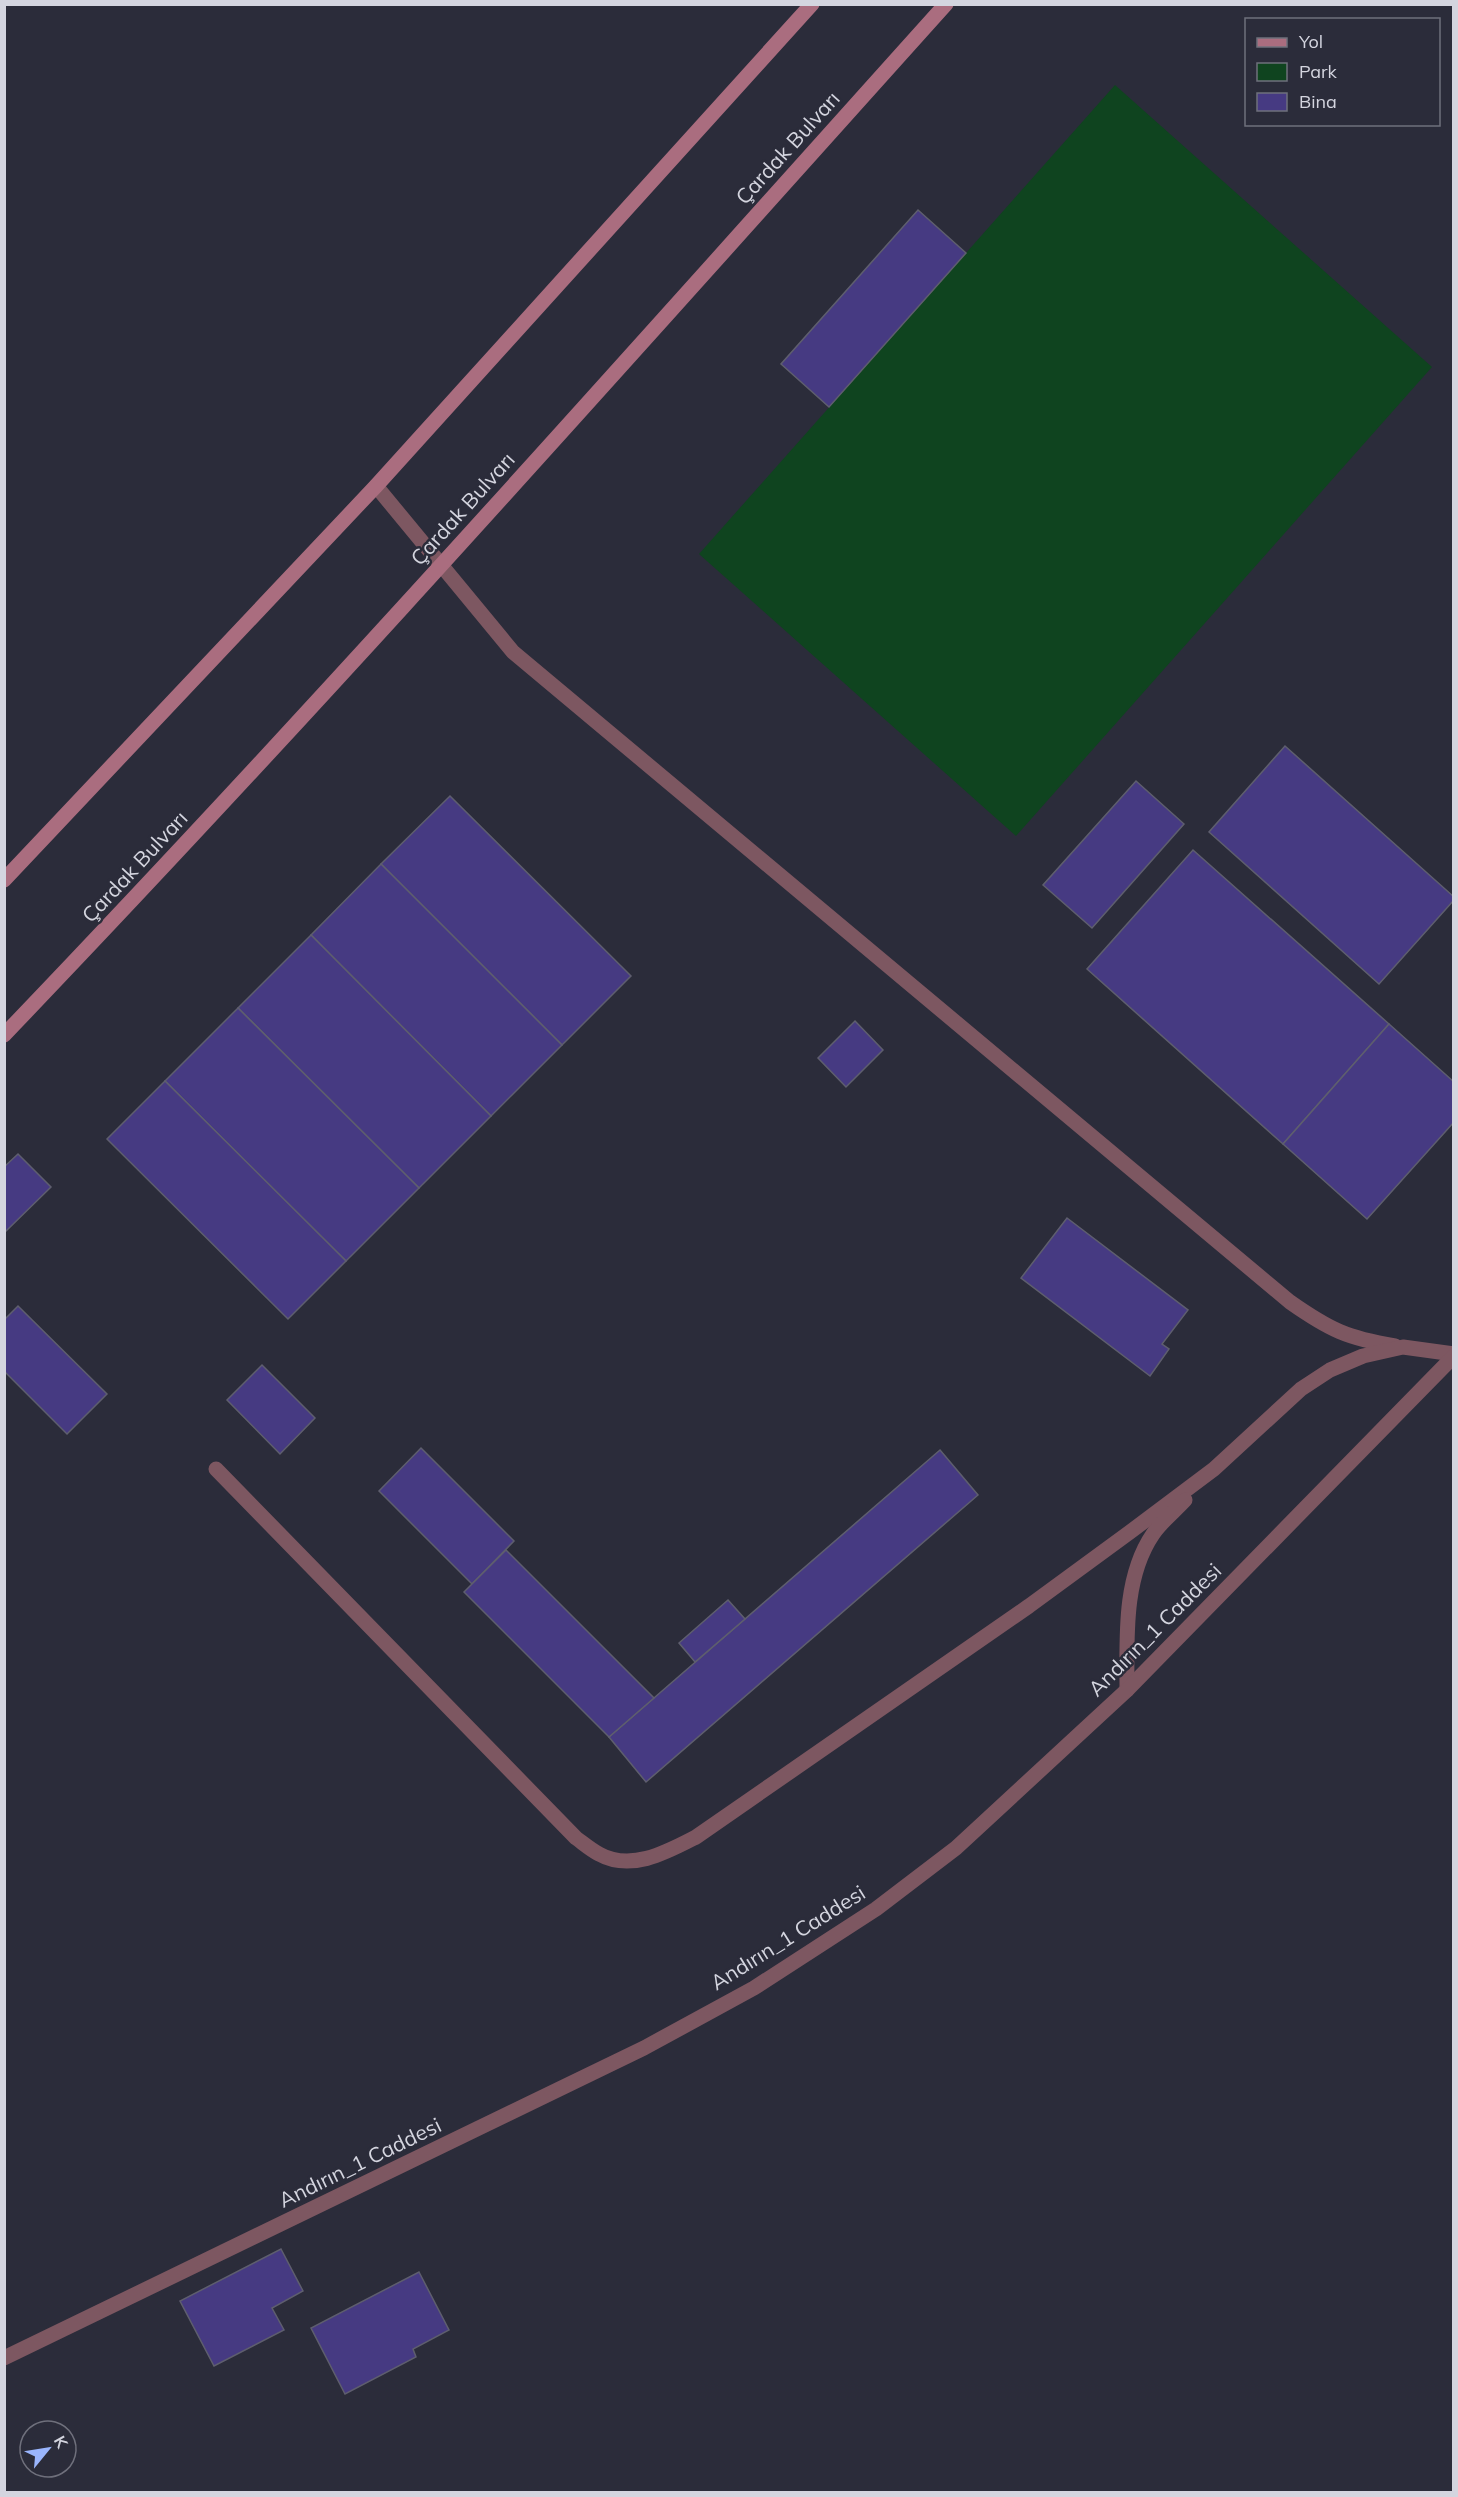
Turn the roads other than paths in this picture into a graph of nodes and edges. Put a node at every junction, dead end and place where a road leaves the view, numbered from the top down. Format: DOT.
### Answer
graph roads {
  1 [pos="813,4"];
  2 [pos="946,4"];
  3 [pos="376,486"];
  4 [pos="441,566"];
  5 [pos="4,880"];
  6 [pos="4,1035"];
  7 [pos="1403,1347"];
  8 [pos="1454,1355"];
  9 [pos="1214,1469"];
  10 [pos="216,1470"];
  11 [pos="1127,1690"];
  12 [pos="4,2358"];
  1 -- 3 [label="main road"];
  2 -- 4 [label="main road, Çardak Bulvarı"];
  3 -- 4 [label="street"];
  3 -- 5 [label="main road"];
  4 -- 6 [label="main road, Çardak Bulvarı"];
  4 -- 7 [label="street"];
  7 -- 8 [label="street"];
  7 -- 9 [label="street"];
  8 -- 11 [label="street, Andırın_1 Caddesi"];
  9 -- 10 [label="street"];
  9 -- 11 [label="street"];
  11 -- 12 [label="street, Andırın_1 Caddesi"];
}
